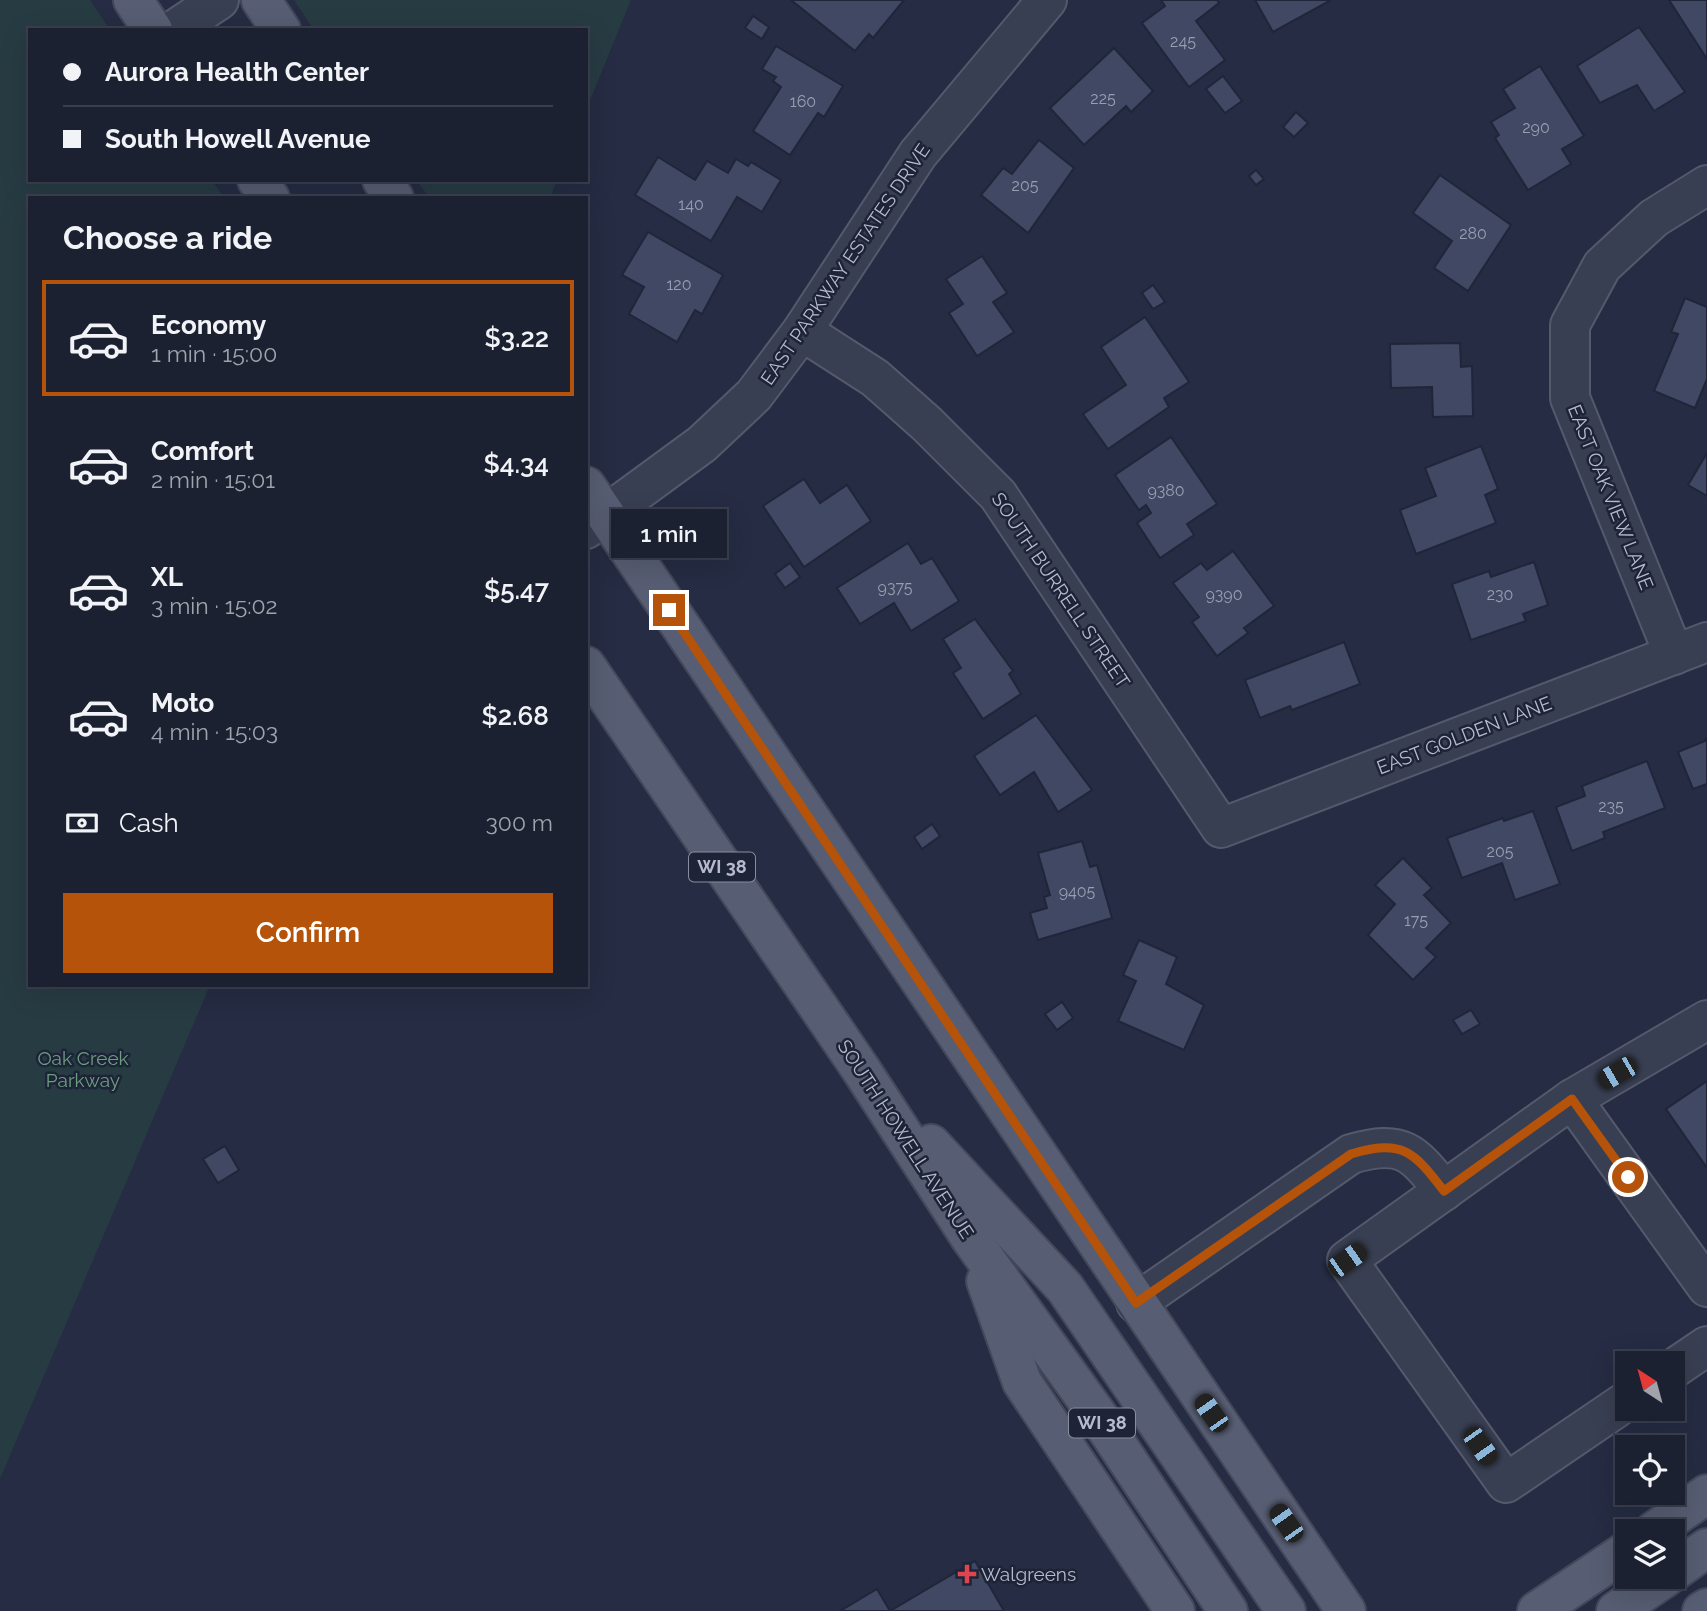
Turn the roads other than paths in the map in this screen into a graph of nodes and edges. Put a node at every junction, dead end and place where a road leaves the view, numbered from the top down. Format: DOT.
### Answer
graph roads {
  1 [pos="133,0"];
  2 [pos="219,0"];
  3 [pos="261,0"];
  4 [pos="1047,0"];
  5 [pos="152,28"];
  6 [pos="177,28"];
  7 [pos="280,28"];
  8 [pos="1707,185"];
  9 [pos="802,331"];
  10 [pos="593,510"];
  11 [pos="1690,649"];
  12 [pos="588,669"];
  13 [pos="1221,828"];
  14 [pos="1707,1020"];
  15 [pos="860,1068"];
  16 [pos="1572,1099"];
  17 [pos="1444,1191"];
  18 [pos="971,1239"];
  19 [pos="1707,1287"];
  20 [pos="1136,1303"];
  21 [pos="1707,1346"];
  22 [pos="1685,1361"];
  23 [pos="1615,1409"];
  24 [pos="1707,1494"];
  25 [pos="1671,1519"];
  26 [pos="1707,1548"];
  27 [pos="1615,1559"];
  28 [pos="1685,1564"];
  29 [pos="1648,1589"];
  30 [pos="1707,1608"];
  31 [pos="1175,1611"];
  32 [pos="1228,1611"];
  33 [pos="1286,1611"];
  34 [pos="1346,1611"];
  35 [pos="1536,1611"];
  36 [pos="1616,1611"];
  37 [pos="1702,1611"];
  1 -- 5 [label="main road"];
  2 -- 6 [label="street"];
  3 -- 7 [label="main road"];
  4 -- 9 [label="street, EAST PARKWAY ESTATES DRIVE"];
  8 -- 11 [label="street, EAST OAK VIEW LANE"];
  9 -- 10 [label="street, EAST PARKWAY ESTATES DRIVE"];
  9 -- 13 [label="street, SOUTH BURRELL STREET"];
  10 -- 20 [label="main road"];
  11 -- 13 [label="street, EAST GOLDEN LANE"];
  12 -- 15 [label="main road, SOUTH HOWELL AVENUE / WI 38"];
  14 -- 16 [label="street"];
  15 -- 18 [label="main road, SOUTH HOWELL AVENUE / WI 38"];
  15 -- 33 [label="main road"];
  16 -- 17 [label="street"];
  16 -- 19 [label="street"];
  17 -- 20 [label="street"];
  17 -- 23 [label="street"];
  18 -- 31 [label="main road"];
  18 -- 32 [label="main road, SOUTH HOWELL AVENUE / WI 38"];
  20 -- 34 [label="main road"];
  21 -- 22 [label="street"];
  24 -- 25 [label="main road"];
  26 -- 28 [label="main road"];
  27 -- 35 [label="main road"];
  29 -- 36 [label="main road"];
  30 -- 37 [label="main road"];
}
